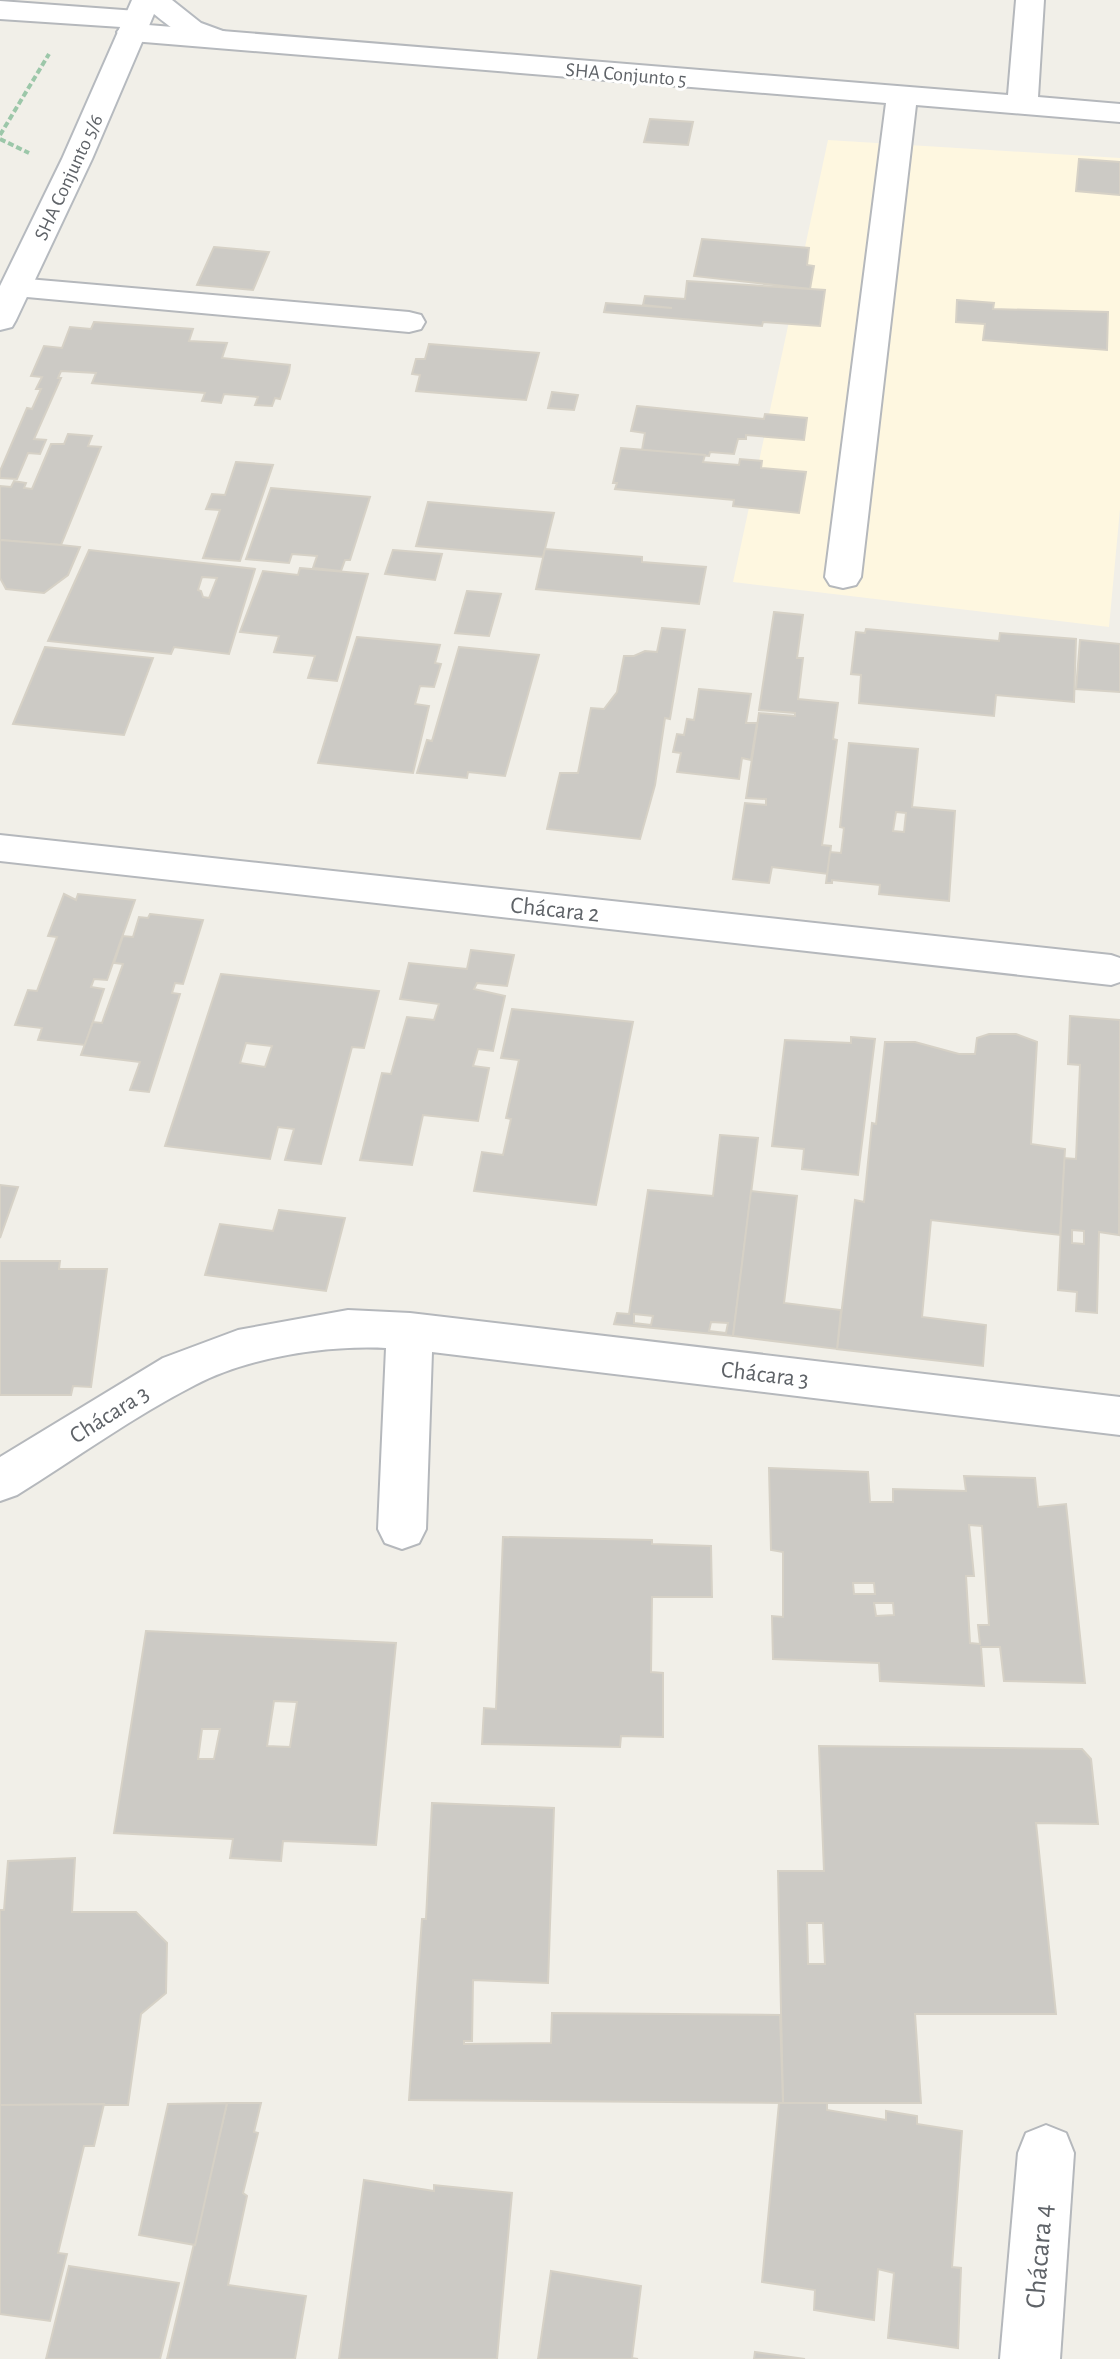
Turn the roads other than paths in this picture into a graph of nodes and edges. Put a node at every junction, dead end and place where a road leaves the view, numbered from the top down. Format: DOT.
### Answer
graph roads {
  1 [pos="1030,0"];
  2 [pos="0,10"];
  3 [pos="142,13"];
  4 [pos="902,96"];
  5 [pos="1022,105"];
  6 [pos="1120,113"];
  7 [pos="16,288"];
  8 [pos="0,320"];
  9 [pos="409,322"];
  10 [pos="843,577"];
  11 [pos="0,848"];
  12 [pos="1111,970"];
  13 [pos="410,1331"];
  14 [pos="1120,1416"];
  15 [pos="0,1481"];
  16 [pos="402,1529"];
  17 [pos="1046,2153"];
  18 [pos="1030,2359"];
  1 -- 5 [label="street"];
  2 -- 3 [label="street, SHA Conjunto 5"];
  3 -- 4 [label="street, SHA Conjunto 5"];
  3 -- 7 [label="street, SHA Conjunto 5/6"];
  4 -- 5 [label="street, SHA Conjunto 5"];
  4 -- 10 [label="street"];
  5 -- 6 [label="street, SHA Conjunto 5"];
  7 -- 8 [label="street, SHA Conjunto 5/6"];
  7 -- 9 [label="street"];
  11 -- 12 [label="street, Chácara 2"];
  13 -- 14 [label="street, Chácara 3"];
  13 -- 15 [label="street, Chácara 3"];
  13 -- 16 [label="street"];
  17 -- 18 [label="street, Chácara 4"];
}
